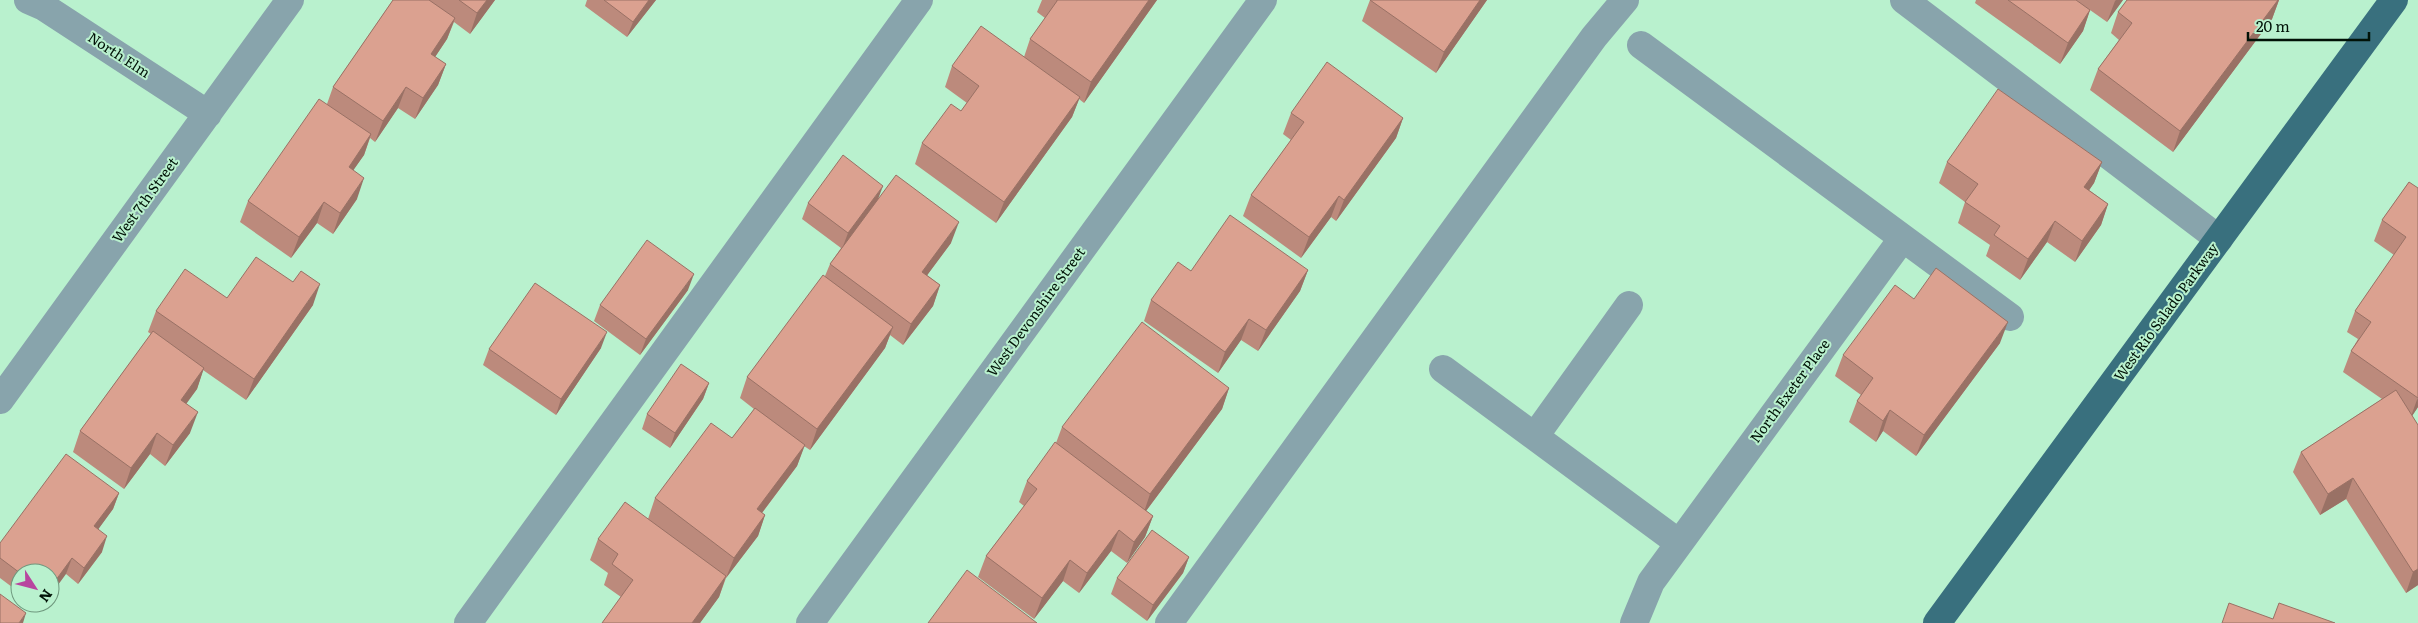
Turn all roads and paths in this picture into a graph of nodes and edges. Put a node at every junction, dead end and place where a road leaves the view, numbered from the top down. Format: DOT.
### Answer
graph roads {
  1 [pos="28,0"];
  2 [pos="290,0"];
  3 [pos="919,0"];
  4 [pos="1263,0"];
  5 [pos="1625,0"];
  6 [pos="1904,0"];
  7 [pos="2393,1"];
  8 [pos="1642,45"];
  9 [pos="208,114"];
  10 [pos="1902,239"];
  11 [pos="2219,239"];
  12 [pos="1629,305"];
  13 [pos="2010,317"];
  14 [pos="1443,369"];
  15 [pos="0,400"];
  16 [pos="1535,436"];
  17 [pos="1679,543"];
  18 [pos="468,623"];
  19 [pos="810,623"];
  20 [pos="1169,623"];
  21 [pos="1634,623"];
  22 [pos="1937,623"];
  1 -- 9 [label="street, North Elm"];
  2 -- 9 [label="street, West 7th Street"];
  3 -- 18 [label="street"];
  4 -- 19 [label="street, West Devonshire Street"];
  5 -- 20 [label="street"];
  6 -- 11 [label="street"];
  7 -- 11 [label="main road, West Rio Salado Parkway"];
  8 -- 10 [label="street"];
  9 -- 15 [label="street, West 7th Street"];
  10 -- 13 [label="street"];
  10 -- 17 [label="street, North Exeter Place"];
  11 -- 22 [label="main road, West Rio Salado Parkway"];
  12 -- 16 [label="street"];
  14 -- 16 [label="street"];
  16 -- 17 [label="street"];
  17 -- 21 [label="street, North Exeter Place"];
}
